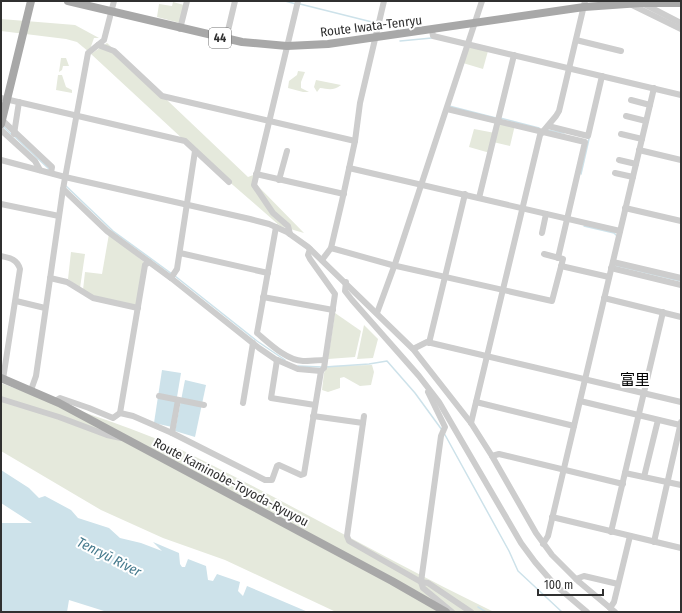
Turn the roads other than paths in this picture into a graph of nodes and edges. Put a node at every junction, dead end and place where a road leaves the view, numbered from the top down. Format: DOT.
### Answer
graph roads {
  1 [pos="31,1"];
  2 [pos="68,1"];
  3 [pos="114,1"];
  4 [pos="186,1"];
  5 [pos="235,1"];
  6 [pos="298,1"];
  7 [pos="384,1"];
  8 [pos="482,1"];
  9 [pos="671,2"];
  10 [pos="636,3"];
  11 [pos="681,3"];
  12 [pos="584,4"];
  13 [pos="111,12"];
  14 [pos="666,15"];
  15 [pos="474,23"];
  16 [pos="681,23"];
  17 [pos="180,29"];
  18 [pos="681,29"];
  19 [pos="432,30"];
  20 [pos="376,38"];
  21 [pos="226,39"];
  22 [pos="576,40"];
  23 [pos="467,44"];
  24 [pos="98,46"];
  25 [pos="287,46"];
  26 [pos="621,51"];
  27 [pos="514,55"];
  28 [pos="568,68"];
  29 [pos="602,76"];
  30 [pos="654,88"];
  31 [pos="681,95"];
  32 [pos="4,98"];
  33 [pos="631,100"];
  34 [pos="19,102"];
  35 [pos="650,105"];
  36 [pos="447,109"];
  37 [pos="77,115"];
  38 [pos="626,116"];
  39 [pos="269,121"];
  40 [pos="498,121"];
  41 [pos="646,121"];
  42 [pos="2,122"];
  43 [pos="548,126"];
  44 [pos="1,130"];
  45 [pos="542,131"];
  46 [pos="15,132"];
  47 [pos="621,134"];
  48 [pos="642,140"];
  49 [pos="13,141"];
  50 [pos="355,142"];
  51 [pos="639,150"];
  52 [pos="196,151"];
  53 [pos="287,151"];
  54 [pos="1,160"];
  55 [pos="619,160"];
  56 [pos="681,160"];
  57 [pos="636,164"];
  58 [pos="349,168"];
  59 [pos="40,170"];
  60 [pos="615,172"];
  61 [pos="51,173"];
  62 [pos="256,174"];
  63 [pos="65,177"];
  64 [pos="633,177"];
  65 [pos="279,180"];
  66 [pos="229,182"];
  67 [pos="422,184"];
  68 [pos="63,189"];
  69 [pos="344,194"];
  70 [pos="465,194"];
  71 [pos="480,198"];
  72 [pos="1,204"];
  73 [pos="187,204"];
  74 [pos="522,208"];
  75 [pos="626,208"];
  76 [pos="546,214"];
  77 [pos="59,216"];
  78 [pos="567,219"];
  79 [pos="681,221"];
  80 [pos="276,227"];
  81 [pos="620,231"];
  82 [pos="542,233"];
  83 [pos="290,234"];
  84 [pos="331,248"];
  85 [pos="310,249"];
  86 [pos="180,253"];
  87 [pos="544,254"];
  88 [pos="1,256"];
  89 [pos="558,258"];
  90 [pos="322,260"];
  91 [pos="149,262"];
  92 [pos="396,264"];
  93 [pos="612,265"];
  94 [pos="561,266"];
  95 [pos="268,273"];
  96 [pos="446,276"];
  97 [pos="609,277"];
  98 [pos="50,278"];
  99 [pos="171,278"];
  100 [pos="681,278"];
  101 [pos="346,282"];
  102 [pos="681,285"];
  103 [pos="502,289"];
  104 [pos="264,297"];
  105 [pos="604,298"];
  106 [pos="16,301"];
  107 [pos="45,308"];
  108 [pos="138,308"];
  109 [pos="333,310"];
  110 [pos="663,312"];
  111 [pos="377,313"];
  112 [pos="681,316"];
  113 [pos="253,343"];
  114 [pos="429,343"];
  115 [pos="413,349"];
  116 [pos="488,356"];
  117 [pos="277,360"];
  118 [pos="325,360"];
  119 [pos="321,371"];
  120 [pos="2,378"];
  121 [pos="585,379"];
  122 [pos="427,386"];
  123 [pos="31,390"];
  124 [pos="644,393"];
  125 [pos="159,396"];
  126 [pos="1,398"];
  127 [pos="178,400"];
  128 [pos="55,401"];
  129 [pos="580,401"];
  130 [pos="476,402"];
  131 [pos="681,402"];
  132 [pos="242,403"];
  133 [pos="204,405"];
  134 [pos="315,405"];
  135 [pos="120,413"];
  136 [pos="313,416"];
  137 [pos="364,416"];
  138 [pos="639,416"];
  139 [pos="658,420"];
  140 [pos="363,423"];
  141 [pos="471,423"];
  142 [pos="681,424"];
  143 [pos="574,426"];
  144 [pos="172,433"];
  145 [pos="123,438"];
  146 [pos="492,456"];
  147 [pos="563,469"];
  148 [pos="625,473"];
  149 [pos="644,477"];
  150 [pos="667,482"];
  151 [pos="622,484"];
  152 [pos="681,485"];
  153 [pos="552,517"];
  154 [pos="611,532"];
  155 [pos="630,536"];
  156 [pos="654,542"];
  157 [pos="543,544"];
  158 [pos="681,548"];
  159 [pos="576,579"];
  160 [pos="421,582"];
  161 [pos="618,584"];
  162 [pos="610,608"];
  163 [pos="446,612"];
  164 [pos="452,612"];
  165 [pos="471,612"];
  166 [pos="586,612"];
  167 [pos="615,612"];
  1 -- 32 [label="main road"];
  2 -- 13 [label="main road, Route Iwata-Tenryu / 44"];
  3 -- 13 [label="street"];
  4 -- 17 [label="street"];
  5 -- 21 [label="street"];
  6 -- 25 [label="street"];
  7 -- 20 [label="street"];
  8 -- 15 [label="street"];
  9 -- 10 [label="main road, Route Iwata-Tenryu / 44"];
  9 -- 11 [label="main road, Route Iwata-Tenryu / 44"];
  9 -- 14 [label="street"];
  10 -- 12 [label="main road, Route Iwata-Tenryu / 44"];
  10 -- 14 [label="street"];
  10 -- 18 [label="street"];
  12 -- 15 [label="main road, Route Iwata-Tenryu / 44"];
  12 -- 22 [label="street"];
  13 -- 17 [label="main road, Route Iwata-Tenryu / 44"];
  13 -- 24 [label="street"];
  14 -- 16 [label="street"];
  15 -- 19 [label="main road, Route Iwata-Tenryu / 44"];
  15 -- 23 [label="street"];
  17 -- 21 [label="main road, Route Iwata-Tenryu / 44"];
  19 -- 20 [label="main road, Route Iwata-Tenryu / 44"];
  19 -- 23 [label="street"];
  20 -- 25 [label="main road, Route Iwata-Tenryu / 44"];
  20 -- 50 [label="street"];
  21 -- 25 [label="main road, Route Iwata-Tenryu / 44"];
  22 -- 26 [label="street"];
  22 -- 28 [label="street"];
  23 -- 27 [label="street"];
  23 -- 36 [label="street"];
  24 -- 37 [label="street"];
  24 -- 39 [label="street"];
  25 -- 39 [label="street"];
  27 -- 28 [label="street"];
  27 -- 40 [label="street"];
  28 -- 29 [label="street"];
  28 -- 43 [label="street"];
  29 -- 30 [label="street"];
  29 -- 43 [label="street"];
  30 -- 31 [label="street"];
  30 -- 35 [label="street"];
  32 -- 34 [label="street"];
  32 -- 42 [label="main road"];
  33 -- 35 [label="street"];
  34 -- 37 [label="street"];
  34 -- 46 [label="street"];
  35 -- 41 [label="street"];
  36 -- 40 [label="street"];
  36 -- 67 [label="street"];
  37 -- 52 [label="street"];
  37 -- 63 [label="street"];
  38 -- 41 [label="street"];
  39 -- 50 [label="street"];
  39 -- 62 [label="street"];
  40 -- 45 [label="street"];
  40 -- 71 [label="street"];
  41 -- 48 [label="street"];
  42 -- 46 [label="street"];
  43 -- 45 [label="street"];
  44 -- 49 [label="street"];
  45 -- 74 [label="street"];
  45 -- 78 [label="street"];
  46 -- 49 [label="street"];
  46 -- 61 [label="street"];
  47 -- 48 [label="street"];
  48 -- 51 [label="street"];
  49 -- 59 [label="street"];
  50 -- 58 [label="street"];
  51 -- 56 [label="street"];
  51 -- 57 [label="street"];
  52 -- 66 [label="street"];
  52 -- 73 [label="street"];
  53 -- 65 [label="street"];
  54 -- 59 [label="street"];
  55 -- 57 [label="street"];
  57 -- 64 [label="street"];
  58 -- 67 [label="street"];
  58 -- 69 [label="street"];
  59 -- 61 [label="street"];
  60 -- 64 [label="street"];
  61 -- 63 [label="street"];
  62 -- 65 [label="street"];
  62 -- 83 [label="street"];
  63 -- 68 [label="street"];
  63 -- 73 [label="street"];
  64 -- 75 [label="street"];
  65 -- 69 [label="street"];
  67 -- 70 [label="street"];
  67 -- 92 [label="street"];
  68 -- 77 [label="street"];
  68 -- 91 [label="street"];
  69 -- 84 [label="street"];
  70 -- 71 [label="street"];
  70 -- 96 [label="street"];
  71 -- 74 [label="street"];
  72 -- 77 [label="street"];
  73 -- 80 [label="street"];
  73 -- 86 [label="street"];
  74 -- 76 [label="street"];
  74 -- 103 [label="street"];
  75 -- 79 [label="street"];
  75 -- 81 [label="street"];
  76 -- 78 [label="street"];
  76 -- 82 [label="street"];
  77 -- 98 [label="street"];
  78 -- 81 [label="street"];
  78 -- 89 [label="street"];
  80 -- 83 [label="street"];
  80 -- 95 [label="street"];
  81 -- 93 [label="street"];
  83 -- 85 [label="street"];
  84 -- 90 [label="street"];
  84 -- 92 [label="street"];
  85 -- 90 [label="street"];
  85 -- 109 [label="street"];
  86 -- 95 [label="street"];
  86 -- 99 [label="street"];
  87 -- 89 [label="street"];
  88 -- 106 [label="street"];
  89 -- 94 [label="street"];
  90 -- 101 [label="street"];
  91 -- 99 [label="street"];
  91 -- 108 [label="street"];
  92 -- 96 [label="street"];
  92 -- 111 [label="street"];
  93 -- 97 [label="street"];
  93 -- 100 [label="street"];
  93 -- 102 [label="street"];
  94 -- 97 [label="street"];
  94 -- 103 [label="street"];
  95 -- 104 [label="street"];
  96 -- 103 [label="street"];
  96 -- 114 [label="street"];
  97 -- 105 [label="street"];
  98 -- 107 [label="street"];
  98 -- 108 [label="street"];
  99 -- 113 [label="street"];
  101 -- 111 [label="street"];
  101 -- 122 [label="street"];
  103 -- 116 [label="street"];
  104 -- 109 [label="street"];
  104 -- 118 [label="street"];
  105 -- 110 [label="street"];
  105 -- 121 [label="street"];
  106 -- 107 [label="street"];
  106 -- 120 [label="street"];
  107 -- 123 [label="street"];
  108 -- 135 [label="street"];
  109 -- 118 [label="street"];
  110 -- 112 [label="street"];
  110 -- 124 [label="street"];
  111 -- 115 [label="street"];
  113 -- 117 [label="street"];
  113 -- 132 [label="street"];
  114 -- 115 [label="street"];
  114 -- 116 [label="street"];
  115 -- 141 [label="street"];
  116 -- 121 [label="street"];
  116 -- 130 [label="street"];
  117 -- 119 [label="street"];
  117 -- 134 [label="street"];
  118 -- 119 [label="street"];
  119 -- 134 [label="street"];
  120 -- 123 [label="main road, Route Kaminobe-Toyoda-Ryuyou"];
  121 -- 124 [label="street"];
  121 -- 129 [label="street"];
  122 -- 160 [label="street"];
  122 -- 166 [label="street"];
  123 -- 128 [label="main road, Route Kaminobe-Toyoda-Ryuyou"];
  124 -- 131 [label="street"];
  124 -- 138 [label="street"];
  125 -- 127 [label="street"];
  126 -- 145 [label="street"];
  127 -- 133 [label="street"];
  127 -- 144 [label="street"];
  128 -- 135 [label="street"];
  128 -- 145 [label="main road, Route Kaminobe-Toyoda-Ryuyou"];
  129 -- 138 [label="street"];
  129 -- 143 [label="street"];
  130 -- 141 [label="street"];
  130 -- 143 [label="street"];
  134 -- 136 [label="street"];
  135 -- 144 [label="street"];
  136 -- 140 [label="street"];
  136 -- 144 [label="street"];
  137 -- 140 [label="street"];
  138 -- 139 [label="street"];
  138 -- 148 [label="street"];
  139 -- 142 [label="street"];
  139 -- 149 [label="street"];
  140 -- 160 [label="street"];
  141 -- 146 [label="street"];
  142 -- 150 [label="street"];
  143 -- 147 [label="street"];
  145 -- 163 [label="main road, Route Kaminobe-Toyoda-Ryuyou"];
  146 -- 147 [label="street"];
  146 -- 157 [label="street"];
  147 -- 151 [label="street"];
  147 -- 153 [label="street"];
  148 -- 149 [label="street"];
  148 -- 151 [label="street"];
  149 -- 150 [label="street"];
  150 -- 152 [label="street"];
  150 -- 156 [label="street"];
  151 -- 154 [label="street"];
  153 -- 154 [label="street"];
  153 -- 157 [label="street"];
  154 -- 155 [label="street"];
  155 -- 156 [label="street"];
  155 -- 161 [label="street"];
  156 -- 158 [label="street"];
  157 -- 159 [label="street"];
  159 -- 161 [label="street"];
  159 -- 162 [label="street"];
  160 -- 164 [label="street"];
  160 -- 165 [label="street"];
  161 -- 162 [label="street"];
  162 -- 167 [label="street"];
}
